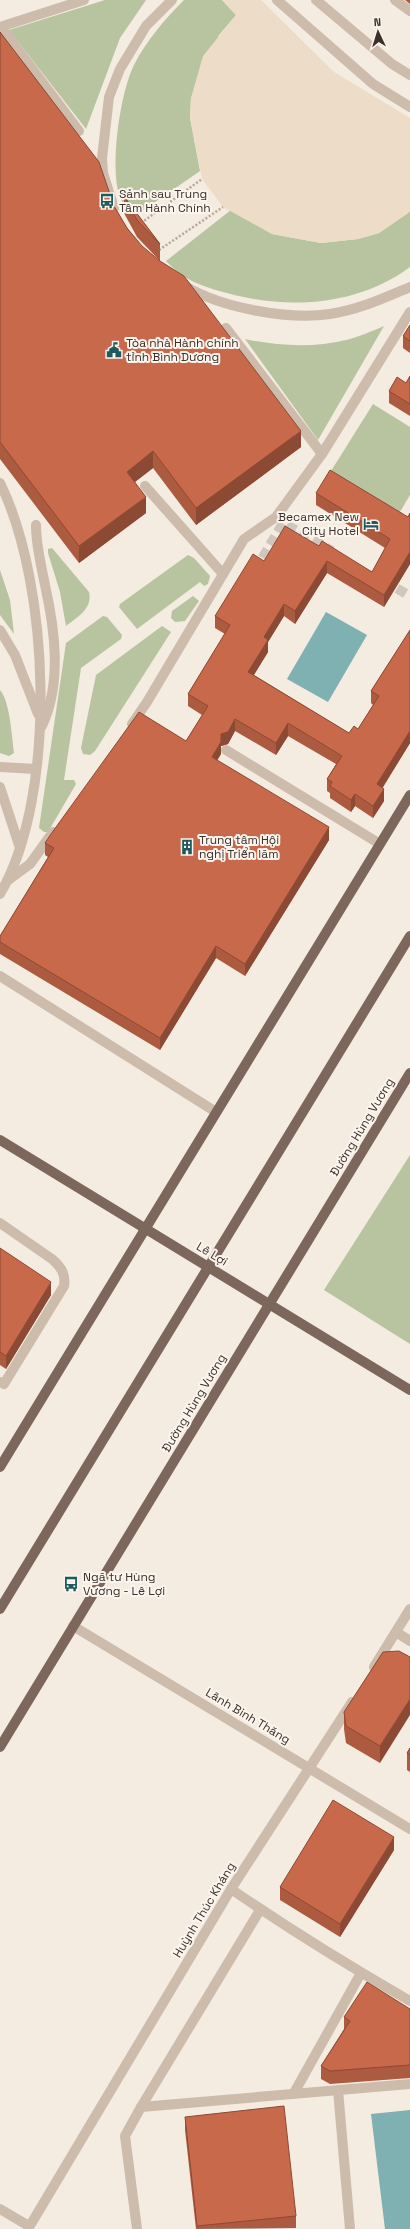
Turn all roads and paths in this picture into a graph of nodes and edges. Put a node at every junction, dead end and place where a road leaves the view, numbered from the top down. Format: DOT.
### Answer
graph roads {
  1 [pos="84,0"];
  2 [pos="172,0"];
  3 [pos="277,0"];
  4 [pos="316,0"];
  5 [pos="395,0"];
  6 [pos="410,11"];
  7 [pos="0,27"];
  8 [pos="410,75"];
  9 [pos="410,107"];
  10 [pos="79,132"];
  11 [pos="202,179"];
  12 [pos="223,207"];
  13 [pos="118,217"];
  14 [pos="135,227"];
  15 [pos="154,253"];
  16 [pos="175,280"];
  17 [pos="410,287"];
  18 [pos="410,312"];
  19 [pos="226,328"];
  20 [pos="322,454"];
  21 [pos="0,483"];
  22 [pos="145,486"];
  23 [pos="36,525"];
  24 [pos="223,574"];
  25 [pos="0,630"];
  26 [pos="40,719"];
  27 [pos="40,732"];
  28 [pos="125,734"];
  29 [pos="226,750"];
  30 [pos="0,767"];
  31 [pos="36,769"];
  32 [pos="0,787"];
  33 [pos="410,795"];
  34 [pos="57,827"];
  35 [pos="380,844"];
  36 [pos="20,848"];
  37 [pos="8,881"];
  38 [pos="0,894"];
  39 [pos="410,936"];
  40 [pos="0,976"];
  41 [pos="410,1073"];
  42 [pos="216,1112"];
  43 [pos="0,1140"];
  44 [pos="0,1223"];
  45 [pos="145,1229"];
  46 [pos="208,1267"];
  47 [pos="270,1304"];
  48 [pos="1,1385"];
  49 [pos="410,1390"];
  50 [pos="0,1467"];
  51 [pos="0,1609"];
  52 [pos="410,1609"];
  53 [pos="73,1626"];
  54 [pos="396,1632"];
  55 [pos="410,1641"];
  56 [pos="367,1677"];
  57 [pos="359,1690"];
  58 [pos="0,1747"];
  59 [pos="310,1768"];
  60 [pos="410,1829"];
  61 [pos="231,1889"];
  62 [pos="260,1910"];
  63 [pos="361,1973"];
  64 [pos="410,2001"];
  65 [pos="410,2084"];
  66 [pos="338,2090"];
  67 [pos="294,2093"];
  68 [pos="140,2107"];
  69 [pos="0,2209"];
  70 [pos="28,2228"];
  71 [pos="136,2229"];
  72 [pos="350,2229"];
  1 -- 7 [label="street"];
  2 -- 13 [label="street"];
  3 -- 9 [label="street"];
  4 -- 8 [label="street"];
  5 -- 6 [label="street"];
  7 -- 10 [label="street"];
  11 -- 14 [label="path"];
  12 -- 15 [label="path"];
  16 -- 17 [label="street"];
  18 -- 20 [label="street"];
  19 -- 20 [label="street"];
  20 -- 24 [label="street"];
  21 -- 26 [label="street"];
  22 -- 24 [label="street"];
  23 -- 27 [label="street"];
  24 -- 28 [label="street"];
  25 -- 26 [label="street"];
  26 -- 27 [label="street"];
  27 -- 31 [label="street"];
  29 -- 35 [label="street"];
  30 -- 31 [label="street"];
  31 -- 36 [label="street"];
  32 -- 36 [label="street"];
  33 -- 35 [label="main road"];
  34 -- 37 [label="street"];
  35 -- 42 [label="main road"];
  36 -- 37 [label="street"];
  37 -- 38 [label="street"];
  39 -- 46 [label="main road"];
  40 -- 42 [label="street"];
  41 -- 47 [label="main road, Đường Hùng Vương"];
  42 -- 45 [label="main road"];
  43 -- 45 [label="main road, Lê Lợi"];
  44 -- 48 [label="street"];
  45 -- 46 [label="main road, Lê Lợi"];
  45 -- 50 [label="main road"];
  46 -- 47 [label="main road, Lê Lợi"];
  46 -- 51 [label="main road"];
  47 -- 49 [label="main road, Lê Lợi"];
  47 -- 53 [label="main road, Đường Hùng Vương"];
  52 -- 54 [label="street"];
  53 -- 58 [label="main road, Đường Hùng Vương"];
  53 -- 59 [label="street, Lãnh Binh Thăng"];
  54 -- 55 [label="street"];
  54 -- 56 [label="street"];
  57 -- 59 [label="street, Huỳnh Thúc Kháng"];
  59 -- 60 [label="street, Lãnh Binh Thăng"];
  59 -- 61 [label="street, Huỳnh Thúc Kháng"];
  61 -- 62 [label="street"];
  61 -- 70 [label="street, Huỳnh Thúc Kháng"];
  62 -- 63 [label="street"];
  62 -- 68 [label="street"];
  63 -- 64 [label="street"];
  63 -- 67 [label="street"];
  65 -- 66 [label="street"];
  66 -- 67 [label="street"];
  66 -- 72 [label="street"];
  67 -- 68 [label="street"];
  68 -- 71 [label="street"];
  69 -- 70 [label="street"];
}
